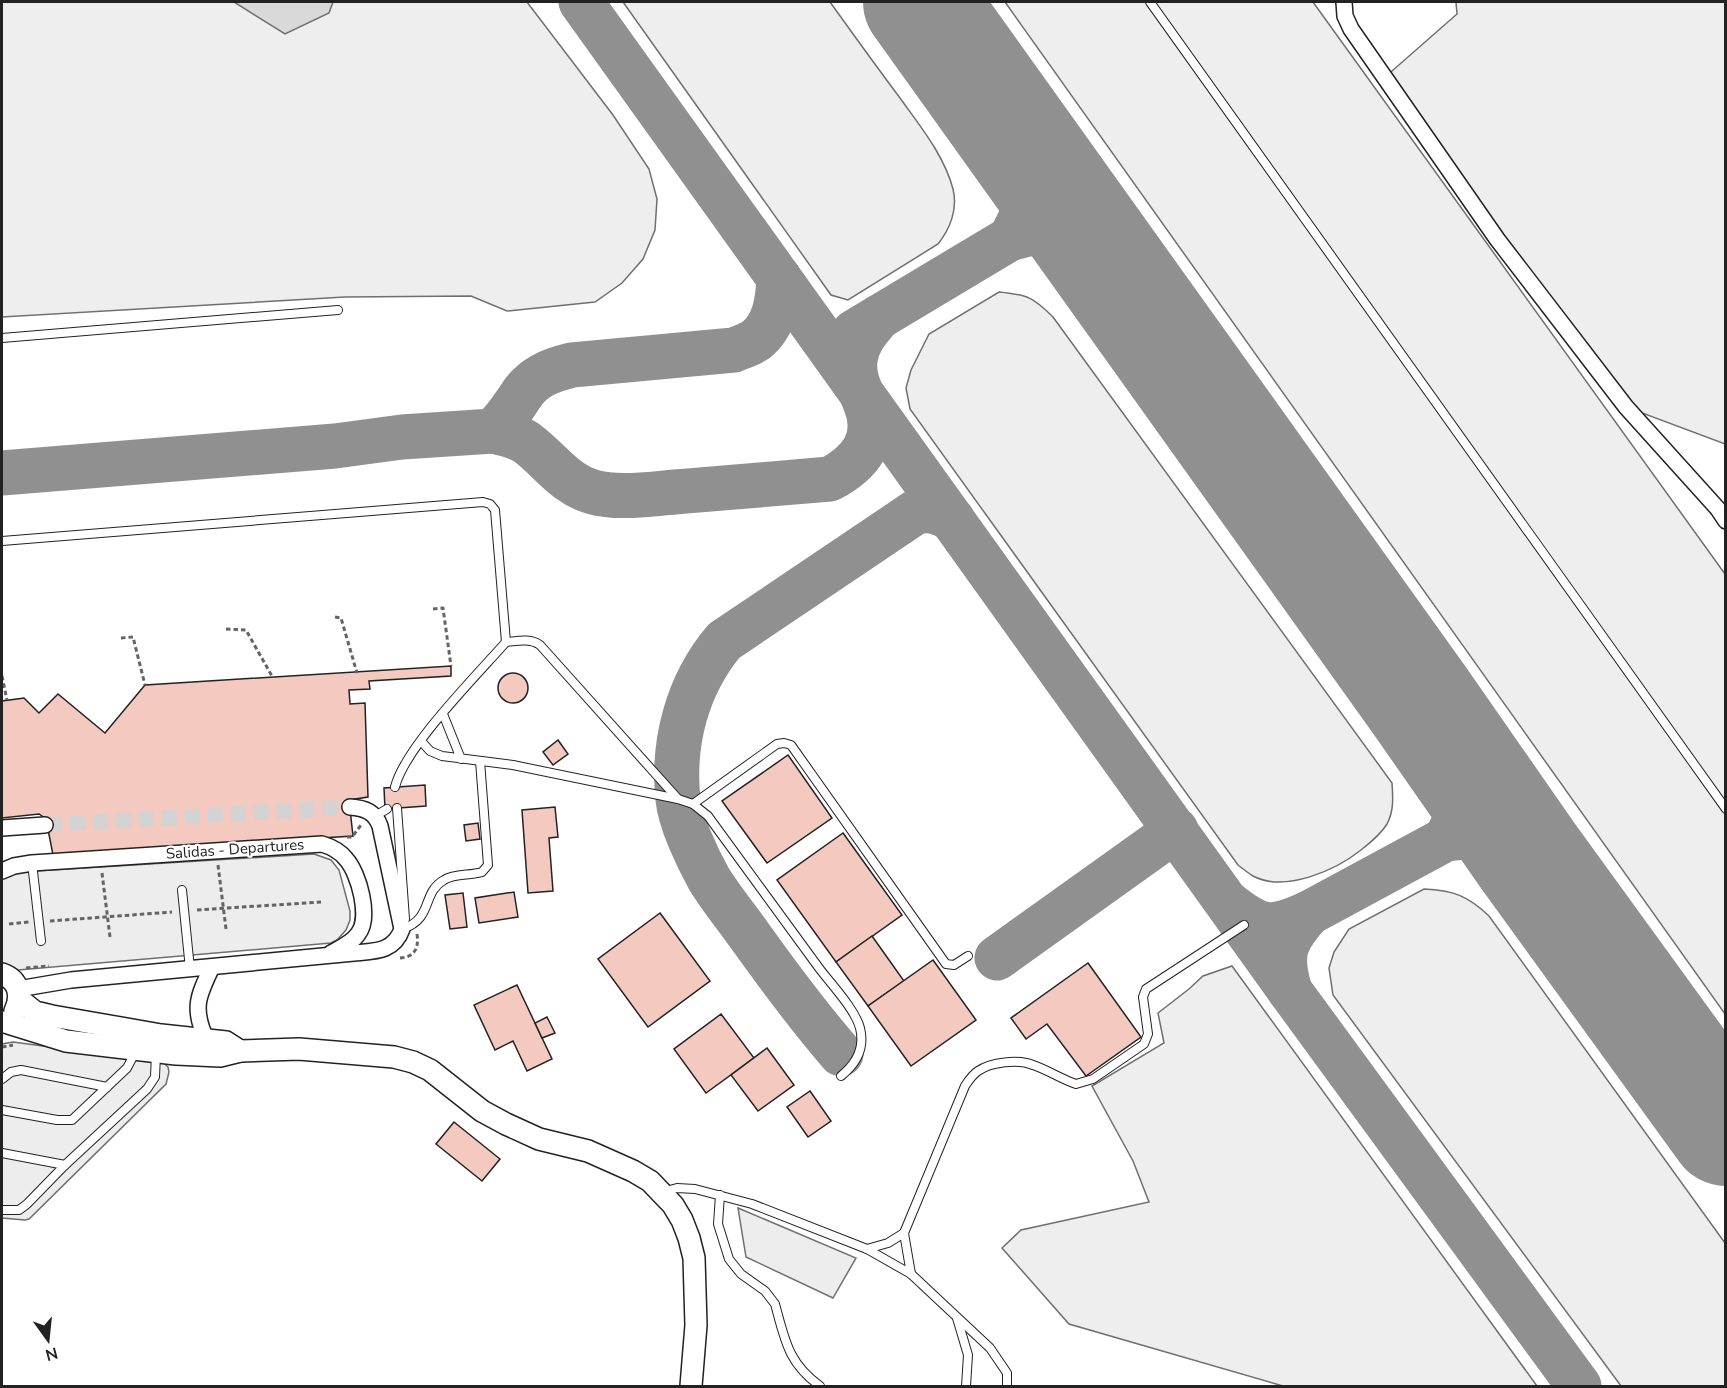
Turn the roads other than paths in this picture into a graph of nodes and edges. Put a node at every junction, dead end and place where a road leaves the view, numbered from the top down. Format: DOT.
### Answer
graph roads {
  1 [pos="1150,2"];
  2 [pos="1344,2"];
  3 [pos="338,310"];
  4 [pos="2,338"];
  5 [pos="1725,521"];
  6 [pos="2,541"];
  7 [pos="506,642"];
  8 [pos="443,714"];
  9 [pos="421,741"];
  10 [pos="461,759"];
  11 [pos="480,761"];
  12 [pos="395,787"];
  13 [pos="678,799"];
  14 [pos="693,804"];
  15 [pos="350,807"];
  16 [pos="397,808"];
  17 [pos="1725,809"];
  18 [pos="46,825"];
  19 [pos="2,828"];
  20 [pos="32,863"];
  21 [pos="2,871"];
  22 [pos="182,890"];
  23 [pos="1244,926"];
  24 [pos="402,929"];
  25 [pos="41,941"];
  26 [pos="326,956"];
  27 [pos="968,956"];
  28 [pos="212,967"];
  29 [pos="190,969"];
  30 [pos="14,983"];
  31 [pos="3,1023"];
  32 [pos="206,1039"];
  33 [pos="146,1051"];
  34 [pos="240,1051"];
  35 [pos="841,1076"];
  36 [pos="2,1079"];
  37 [pos="107,1087"];
  38 [pos="2,1110"];
  39 [pos="2,1153"];
  40 [pos="65,1165"];
  41 [pos="662,1192"];
  42 [pos="720,1195"];
  43 [pos="2,1210"];
  44 [pos="903,1233"];
  45 [pos="867,1249"];
  46 [pos="911,1274"];
  47 [pos="957,1316"];
  48 [pos="691,1386"];
  49 [pos="820,1386"];
  50 [pos="966,1386"];
  51 [pos="1007,1386"];
  1 -- 17 [label="lane"];
  2 -- 5 [label="street"];
  3 -- 4 [label="lane"];
  6 -- 7 [label="lane"];
  7 -- 8 [label="lane"];
  7 -- 13 [label="lane"];
  8 -- 9 [label="lane"];
  8 -- 10 [label="lane"];
  9 -- 10 [label="lane"];
  9 -- 12 [label="lane"];
  10 -- 11 [label="lane"];
  11 -- 13 [label="lane"];
  11 -- 24 [label="lane"];
  13 -- 14 [label="lane"];
  14 -- 27 [label="lane"];
  14 -- 35 [label="lane"];
  15 -- 24 [label="street"];
  16 -- 24 [label="lane"];
  18 -- 19 [label="street"];
  20 -- 21 [label="street, Salidas - Departures"];
  20 -- 25 [label="lane"];
  20 -- 26 [label="street, Salidas - Departures"];
  22 -- 29 [label="lane"];
  23 -- 44 [label="lane"];
  24 -- 26 [label="street"];
  26 -- 28 [label="street"];
  28 -- 29 [label="street"];
  28 -- 32 [label="street"];
  29 -- 30 [label="street"];
  30 -- 31 [label="street"];
  30 -- 32 [label="street"];
  31 -- 33 [label="street"];
  32 -- 34 [label="street"];
  33 -- 34 [label="street"];
  33 -- 37 [label="lane"];
  33 -- 40 [label="lane"];
  34 -- 41 [label="street"];
  36 -- 37 [label="lane"];
  37 -- 38 [label="lane"];
  39 -- 40 [label="lane"];
  40 -- 43 [label="lane"];
  41 -- 42 [label="lane"];
  41 -- 48 [label="street"];
  42 -- 45 [label="lane"];
  42 -- 49 [label="lane"];
  44 -- 45 [label="lane"];
  44 -- 46 [label="lane"];
  45 -- 46 [label="lane"];
  46 -- 47 [label="lane"];
  47 -- 50 [label="lane"];
  47 -- 51 [label="lane"];
}
